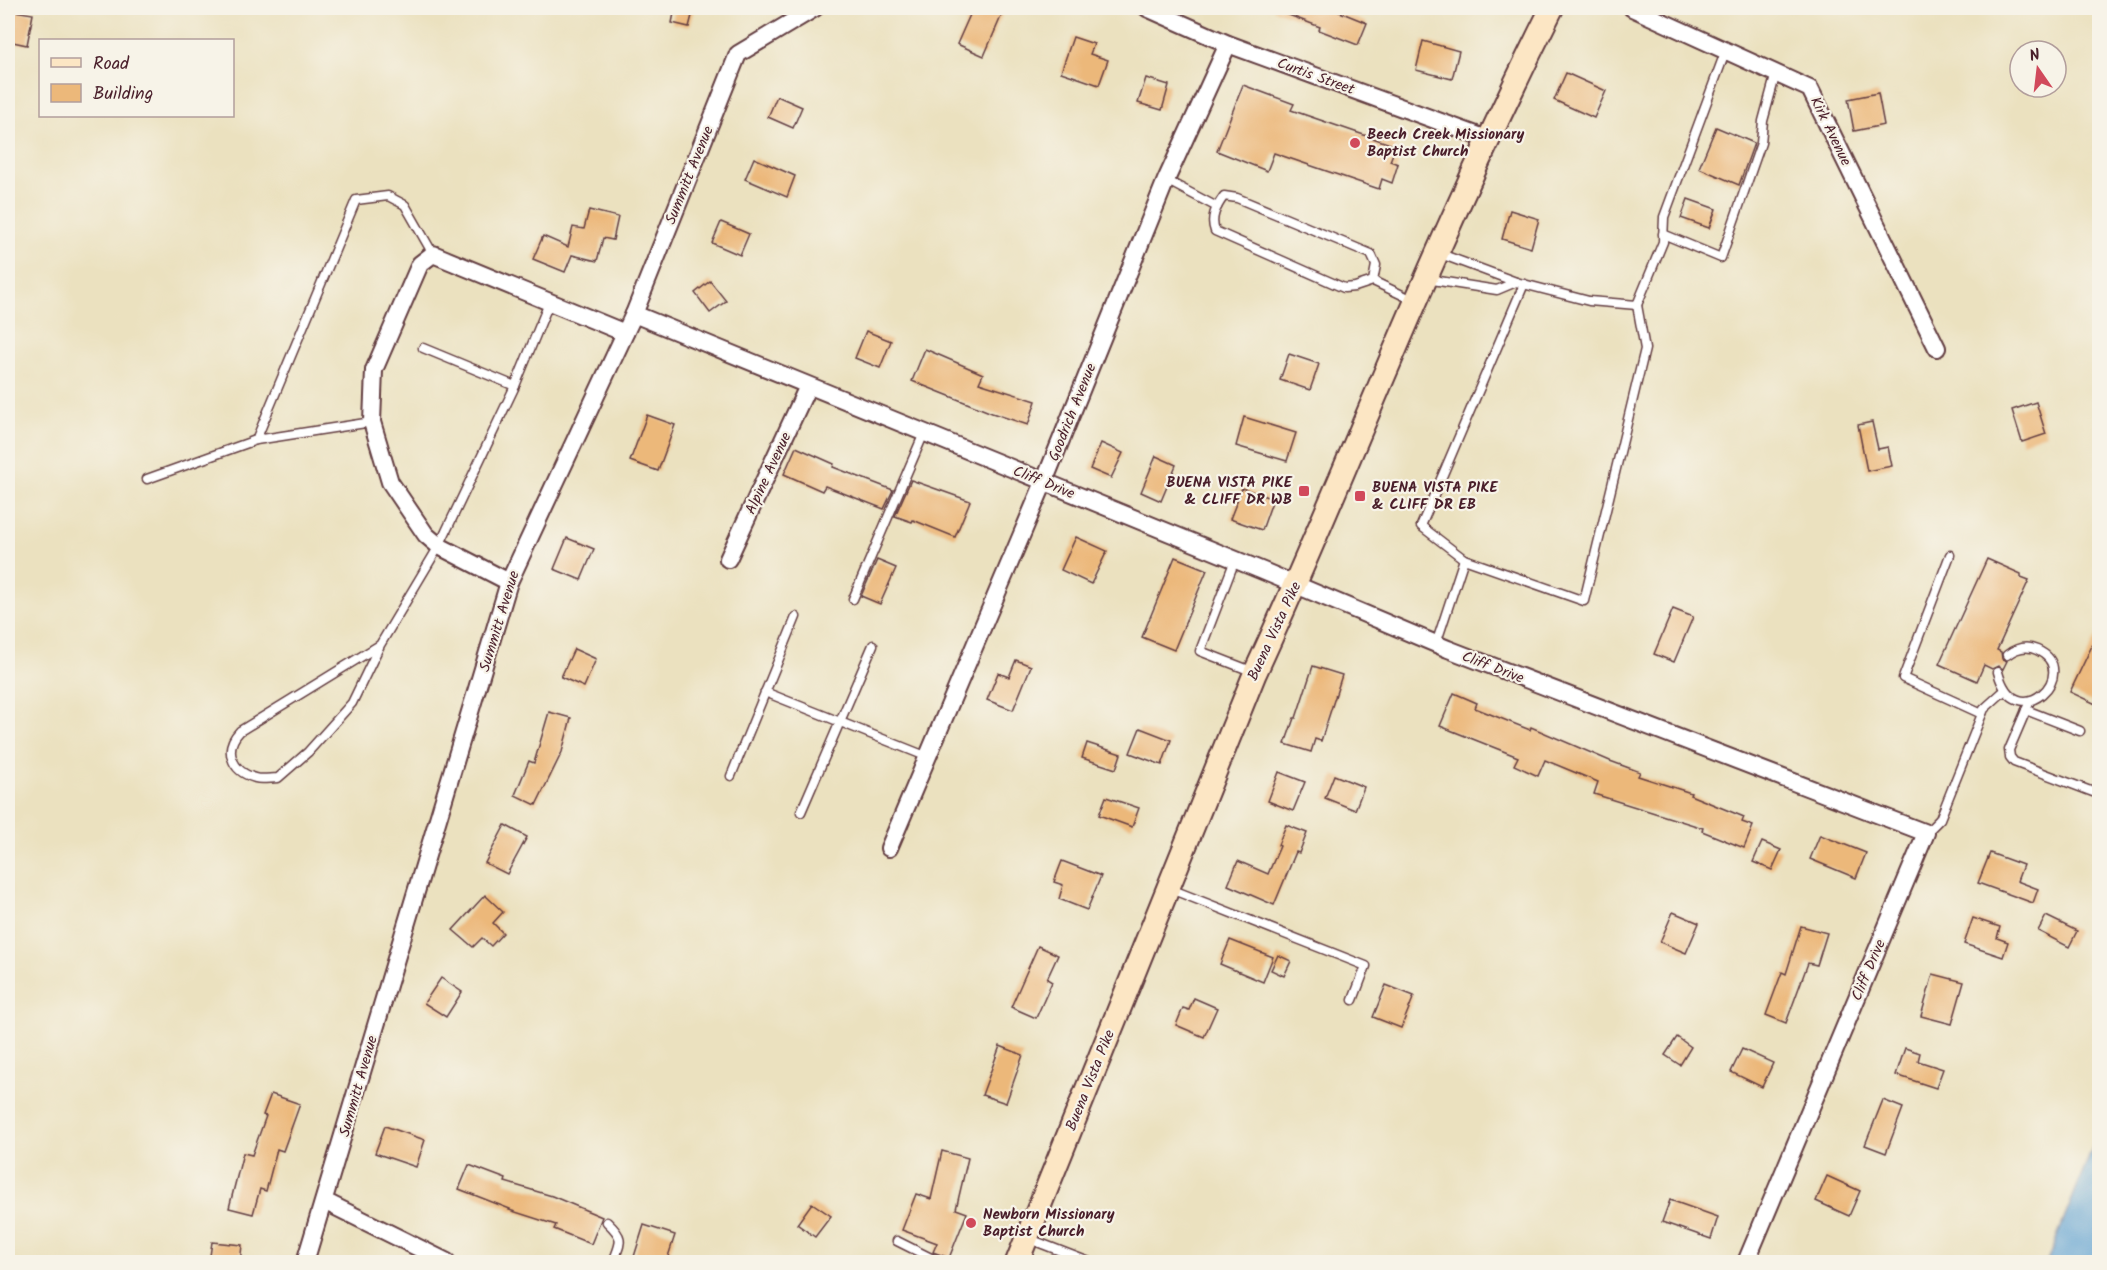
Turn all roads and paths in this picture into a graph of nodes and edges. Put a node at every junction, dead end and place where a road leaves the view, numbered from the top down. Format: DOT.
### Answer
graph roads {
  1 [pos="815,8"];
  2 [pos="1147,8"];
  3 [pos="1552,8"];
  4 [pos="1632,8"];
  5 [pos="1228,44"];
  6 [pos="1726,50"];
  7 [pos="1776,73"];
  8 [pos="1487,140"];
  9 [pos="1166,180"];
  10 [pos="1217,207"];
  11 [pos="1663,234"];
  12 [pos="1438,252"];
  13 [pos="433,254"];
  14 [pos="1426,279"];
  15 [pos="1373,281"];
  16 [pos="1520,283"];
  17 [pos="1416,301"];
  18 [pos="549,303"];
  19 [pos="1637,305"];
  20 [pos="634,314"];
  21 [pos="625,333"];
  22 [pos="423,348"];
  23 [pos="1937,348"];
  24 [pos="515,386"];
  25 [pos="808,386"];
  26 [pos="372,422"];
  27 [pos="924,433"];
  28 [pos="256,440"];
  29 [pos="147,479"];
  30 [pos="1044,482"];
  31 [pos="439,546"];
  32 [pos="1950,555"];
  33 [pos="728,559"];
  34 [pos="1464,559"];
  35 [pos="1236,560"];
  36 [pos="509,582"];
  37 [pos="1296,585"];
  38 [pos="853,599"];
  39 [pos="796,617"];
  40 [pos="1436,644"];
  41 [pos="380,645"];
  42 [pos="873,645"];
  43 [pos="2007,655"];
  44 [pos="1998,672"];
  45 [pos="1255,673"];
  46 [pos="2005,690"];
  47 [pos="765,692"];
  48 [pos="2030,701"];
  49 [pos="2026,710"];
  50 [pos="1982,714"];
  51 [pos="839,723"];
  52 [pos="2080,731"];
  53 [pos="928,757"];
  54 [pos="731,776"];
  55 [pos="2093,792"];
  56 [pos="801,812"];
  57 [pos="1926,833"];
  58 [pos="889,848"];
  59 [pos="1168,888"];
  60 [pos="1353,1000"];
  61 [pos="324,1201"];
  62 [pos="607,1222"];
  63 [pos="1027,1238"];
  64 [pos="897,1241"];
  65 [pos="305,1263"];
  66 [pos="447,1263"];
  67 [pos="613,1263"];
  68 [pos="939,1263"];
  69 [pos="1017,1263"];
  70 [pos="1089,1263"];
  71 [pos="1746,1263"];
  1 -- 20 [label="street, Summitt Avenue"];
  2 -- 5 [label="street, Curtis Street"];
  3 -- 8 [label="main road, Buena Vista Pike"];
  4 -- 6 [label="street, Kirk Avenue"];
  5 -- 8 [label="street, Curtis Street"];
  5 -- 9 [label="street, Goodrich Avenue"];
  6 -- 7 [label="street, Kirk Avenue"];
  6 -- 11 [label="lane"];
  7 -- 11 [label="lane"];
  7 -- 23 [label="street, Kirk Avenue"];
  8 -- 12 [label="main road, Buena Vista Pike"];
  9 -- 10 [label="lane"];
  9 -- 30 [label="street, Goodrich Avenue"];
  10 -- 15 [label="lane"];
  10 -- 15 [label="lane"];
  11 -- 19 [label="lane"];
  12 -- 14 [label="main road, Buena Vista Pike"];
  12 -- 16 [label="lane"];
  13 -- 18 [label="street"];
  13 -- 26 [label="street"];
  13 -- 28 [label="lane"];
  14 -- 16 [label="lane"];
  14 -- 17 [label="main road, Buena Vista Pike"];
  15 -- 17 [label="lane"];
  16 -- 19 [label="lane"];
  16 -- 34 [label="lane"];
  17 -- 37 [label="main road, Buena Vista Pike"];
  18 -- 21 [label="street"];
  18 -- 24 [label="lane"];
  19 -- 34 [label="lane"];
  20 -- 21 [label="street, Summitt Avenue"];
  20 -- 25 [label="street, Cliff Drive"];
  21 -- 36 [label="street, Summitt Avenue"];
  22 -- 24 [label="lane"];
  24 -- 31 [label="lane"];
  25 -- 27 [label="street, Cliff Drive"];
  25 -- 33 [label="street, Alpine Avenue"];
  26 -- 28 [label="lane"];
  26 -- 31 [label="street"];
  27 -- 30 [label="street, Cliff Drive"];
  27 -- 38 [label="lane"];
  28 -- 29 [label="lane"];
  30 -- 35 [label="street, Cliff Drive"];
  30 -- 53 [label="street, Goodrich Avenue"];
  31 -- 36 [label="street"];
  31 -- 41 [label="lane"];
  32 -- 50 [label="lane"];
  34 -- 40 [label="lane"];
  35 -- 37 [label="street, Cliff Drive"];
  35 -- 45 [label="lane"];
  36 -- 61 [label="street, Summitt Avenue"];
  37 -- 40 [label="street, Cliff Drive"];
  37 -- 45 [label="main road, Buena Vista Pike"];
  39 -- 47 [label="lane"];
  40 -- 57 [label="street, Cliff Drive"];
  41 -- 41 [label="lane"];
  42 -- 51 [label="lane"];
  43 -- 48 [label="lane"];
  44 -- 46 [label="lane"];
  45 -- 59 [label="main road, Buena Vista Pike"];
  46 -- 48 [label="lane"];
  46 -- 50 [label="lane"];
  47 -- 51 [label="lane"];
  47 -- 54 [label="lane"];
  48 -- 49 [label="lane"];
  49 -- 52 [label="lane"];
  49 -- 55 [label="lane"];
  50 -- 57 [label="lane"];
  51 -- 53 [label="lane"];
  51 -- 56 [label="lane"];
  53 -- 58 [label="street, Goodrich Avenue"];
  57 -- 71 [label="street, Cliff Drive"];
  59 -- 60 [label="lane"];
  59 -- 63 [label="main road, Buena Vista Pike"];
  61 -- 65 [label="street, Summitt Avenue"];
  61 -- 66 [label="street"];
  62 -- 67 [label="lane"];
  63 -- 69 [label="main road, Buena Vista Pike"];
  63 -- 70 [label="lane"];
  64 -- 68 [label="lane"];
}
